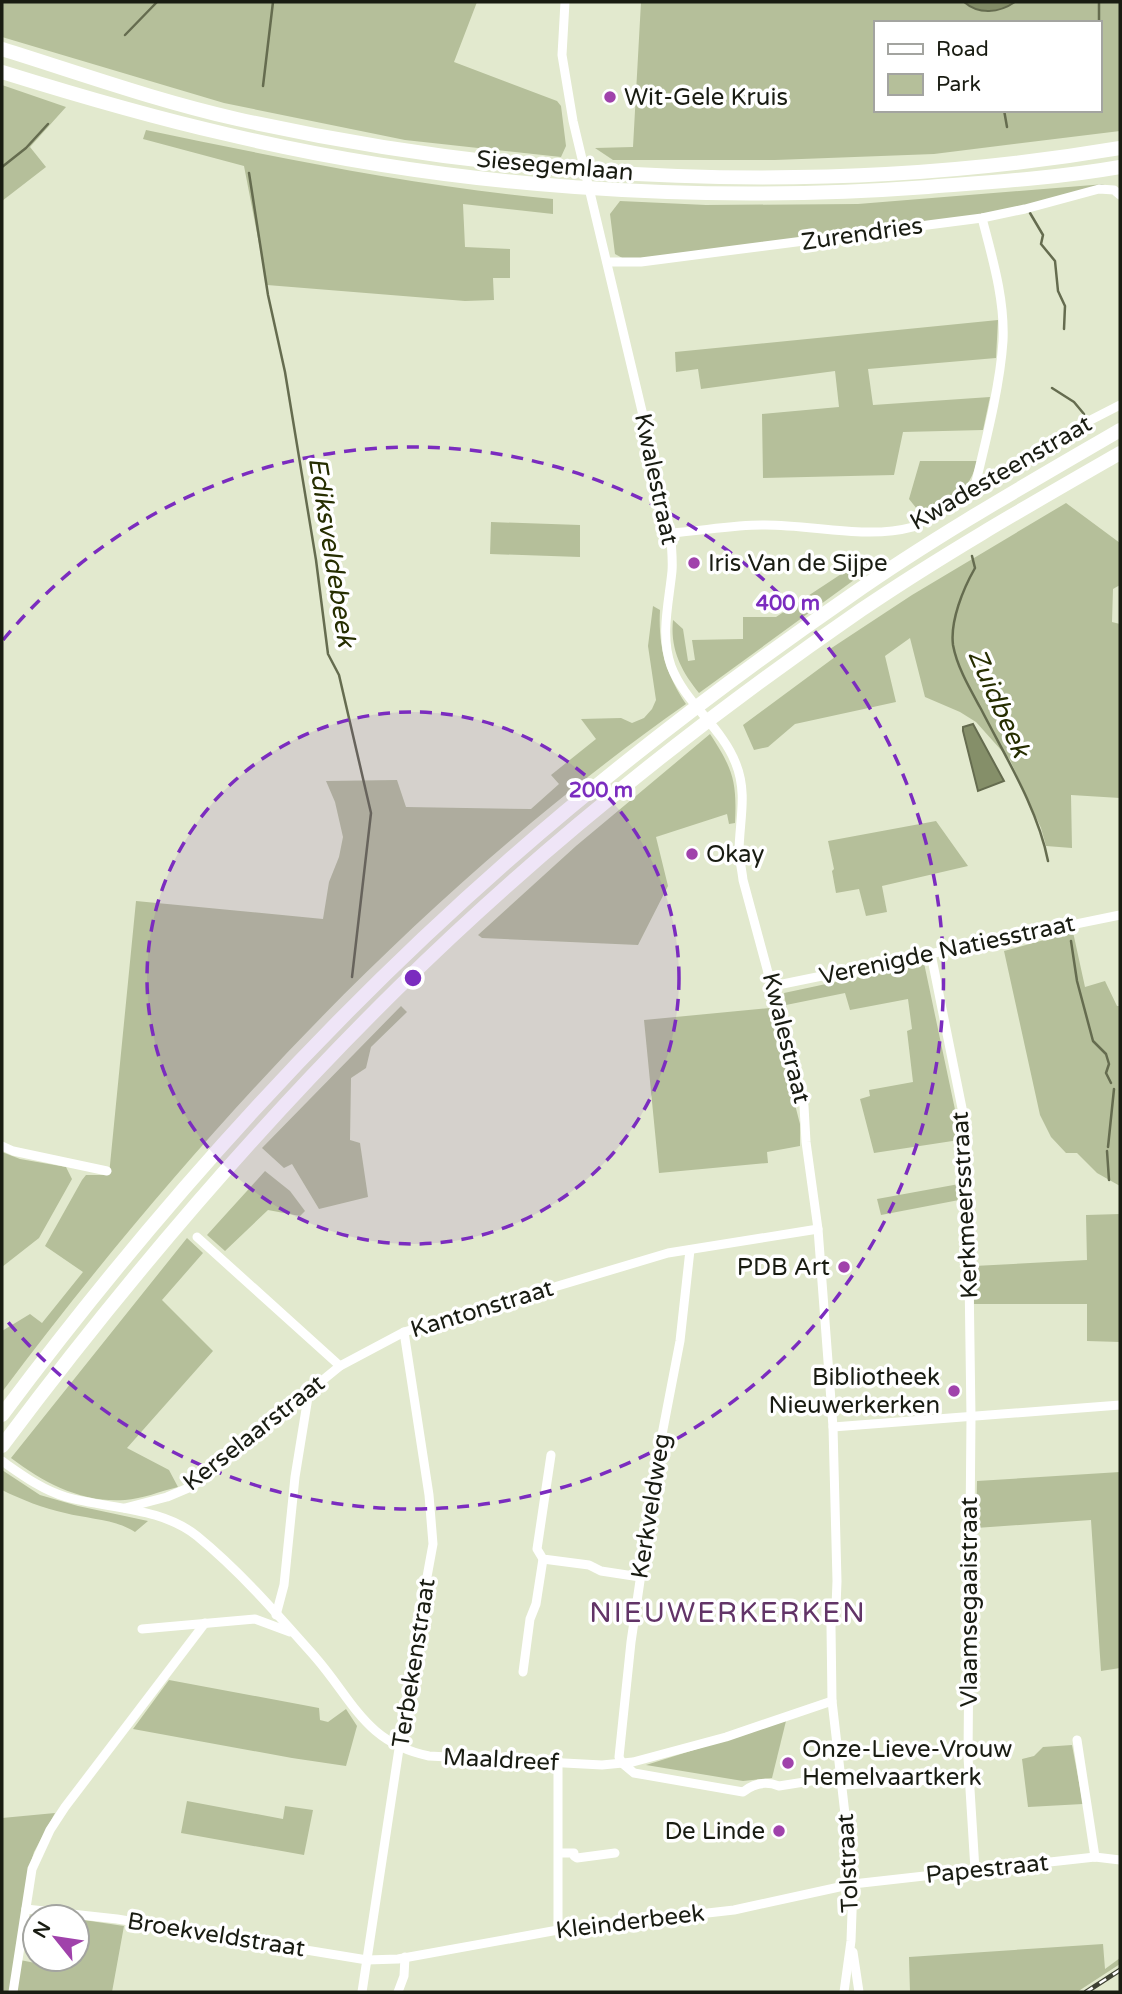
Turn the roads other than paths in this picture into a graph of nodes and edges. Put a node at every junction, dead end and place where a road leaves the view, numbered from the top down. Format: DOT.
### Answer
graph roads {
  1 [pos="565,2"];
  2 [pos="2,48"];
  3 [pos="2,72"];
  4 [pos="1120,148"];
  5 [pos="1120,167"];
  6 [pos="585,171"];
  7 [pos="590,188"];
  8 [pos="1117,193"];
  9 [pos="982,218"];
  10 [pos="607,262"];
  11 [pos="1120,405"];
  12 [pos="1120,430"];
  13 [pos="1120,453"];
  14 [pos="974,490"];
  15 [pos="671,533"];
  16 [pos="1120,915"];
  17 [pos="931,954"];
  18 [pos="773,986"];
  19 [pos="2,1146"];
  20 [pos="107,1171"];
  21 [pos="818,1229"];
  22 [pos="197,1237"];
  23 [pos="691,1250"];
  24 [pos="404,1332"];
  25 [pos="340,1366"];
  26 [pos="309,1391"];
  27 [pos="1120,1405"];
  28 [pos="2,1415"];
  29 [pos="971,1417"];
  30 [pos="833,1427"];
  31 [pos="2,1446"];
  32 [pos="551,1455"];
  33 [pos="2,1461"];
  34 [pos="167,1497"];
  35 [pos="124,1508"];
  36 [pos="165,1518"];
  37 [pos="543,1559"];
  38 [pos="640,1577"];
  39 [pos="276,1615"];
  40 [pos="205,1623"];
  41 [pos="142,1629"];
  42 [pos="291,1632"];
  43 [pos="523,1672"];
  44 [pos="832,1701"];
  45 [pos="1077,1740"];
  46 [pos="401,1749"];
  47 [pos="622,1763"];
  48 [pos="558,1764"];
  49 [pos="969,1778"];
  50 [pos="842,1780"];
  51 [pos="559,1853"];
  52 [pos="615,1853"];
  53 [pos="1095,1857"];
  54 [pos="1120,1860"];
  55 [pos="975,1870"];
  56 [pos="853,1884"];
  57 [pos="27,1903"];
  58 [pos="91,1916"];
  59 [pos="558,1930"];
  60 [pos="21,1941"];
  61 [pos="852,1941"];
  62 [pos="405,1957"];
  63 [pos="367,1960"];
  64 [pos="13,1992"];
  65 [pos="362,1992"];
  66 [pos="398,1992"];
  67 [pos="845,1992"];
  68 [pos="859,1992"];
  1 -- 6 [label="street, Kwalestraat"];
  2 -- 6 [label="highway, Siesegemlaan"];
  3 -- 7 [label="highway, Siesegemlaan"];
  4 -- 6 [label="highway, Siesegemlaan"];
  5 -- 7 [label="highway, Siesegemlaan"];
  6 -- 7 [label="street, Kwalestraat"];
  7 -- 10 [label="street, Kwalestraat"];
  8 -- 9 [label="street, Zurendries"];
  9 -- 10 [label="street, Zurendries"];
  9 -- 14 [label="street"];
  10 -- 15 [label="street, Kwalestraat"];
  11 -- 14 [label="street, Kwadesteenstraat"];
  12 -- 28 [label="highway"];
  13 -- 31 [label="highway"];
  14 -- 15 [label="street, Kwadesteenstraat"];
  15 -- 18 [label="street, Kwalestraat"];
  16 -- 17 [label="street, Verenigde Natiesstraat"];
  17 -- 18 [label="street, Verenigde Natiesstraat"];
  17 -- 29 [label="street, Kerkmeersstraat"];
  18 -- 21 [label="street, Kwalestraat"];
  19 -- 20 [label="street"];
  21 -- 23 [label="street, Kantonstraat"];
  21 -- 30 [label="street, Kwalestraat"];
  22 -- 25 [label="street"];
  23 -- 24 [label="street, Kantonstraat"];
  23 -- 38 [label="street, Kerkveldweg"];
  24 -- 25 [label="street, Kantonstraat"];
  24 -- 46 [label="street, Terbekenstraat"];
  25 -- 26 [label="street, Kerselaarstraat"];
  26 -- 34 [label="street, Kerselaarstraat"];
  26 -- 39 [label="street"];
  27 -- 29 [label="street"];
  29 -- 30 [label="street"];
  29 -- 49 [label="street, Vlaamsegaaistraat"];
  30 -- 44 [label="street, Tolstraat"];
  32 -- 37 [label="street"];
  33 -- 35 [label="street"];
  34 -- 35 [label="street, Kerselaarstraat"];
  34 -- 36 [label="street, Kerselaarstraat"];
  35 -- 36 [label="street"];
  36 -- 39 [label="street"];
  37 -- 38 [label="street"];
  37 -- 43 [label="street"];
  38 -- 47 [label="street, Kerkveldweg"];
  39 -- 42 [label="street"];
  40 -- 41 [label="street, Maaldreef"];
  40 -- 42 [label="street, Maaldreef"];
  40 -- 57 [label="street"];
  42 -- 46 [label="street, Maaldreef"];
  44 -- 47 [label="street, Maaldreef"];
  44 -- 50 [label="street, Tolstraat"];
  45 -- 53 [label="street"];
  46 -- 48 [label="street, Maaldreef"];
  46 -- 63 [label="street, Terbekenstraat"];
  47 -- 48 [label="street, Maaldreef"];
  47 -- 50 [label="street, Maaldreef"];
  48 -- 51 [label="street"];
  49 -- 50 [label="street, Maaldreef"];
  49 -- 55 [label="street, Vlaamsegaaistraat"];
  50 -- 56 [label="street, Tolstraat"];
  51 -- 52 [label="street"];
  51 -- 59 [label="street"];
  53 -- 54 [label="street, Papestraat"];
  53 -- 55 [label="street, Papestraat"];
  55 -- 56 [label="street, Papestraat"];
  56 -- 59 [label="street, Kleinderbeek"];
  56 -- 61 [label="street, Tolstraat"];
  58 -- 63 [label="street, Broekveldstraat"];
  59 -- 62 [label="street, Kleinderbeek"];
  60 -- 64 [label="street"];
  61 -- 67 [label="street, Tolstraat"];
  61 -- 68 [label="street, Tolstraat"];
  62 -- 63 [label="street, Broekveldstraat"];
  62 -- 66 [label="street"];
  63 -- 65 [label="street, Terbekenstraat"];
}
